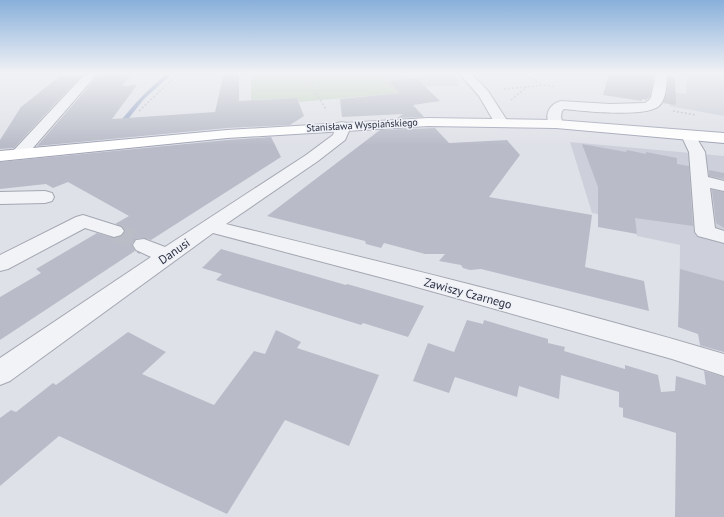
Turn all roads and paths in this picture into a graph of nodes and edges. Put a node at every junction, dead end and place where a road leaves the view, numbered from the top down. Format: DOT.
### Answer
graph roads {
  1 [pos="72,97"];
  2 [pos="153,97"];
  3 [pos="320,97"];
  4 [pos="486,97"];
  5 [pos="515,97"];
  6 [pos="656,97"];
  7 [pos="506,104"];
  8 [pos="139,111"];
  9 [pos="335,119"];
  10 [pos="501,122"];
  11 [pos="556,124"];
  12 [pos="688,135"];
  13 [pos="724,138"];
  14 [pos="20,153"];
  15 [pos="0,156"];
  16 [pos="701,181"];
  17 [pos="724,186"];
  18 [pos="45,197"];
  19 [pos="0,198"];
  20 [pos="210,226"];
  21 [pos="114,232"];
  22 [pos="724,237"];
  23 [pos="144,245"];
  24 [pos="167,256"];
  25 [pos="0,264"];
  26 [pos="724,365"];
  27 [pos="0,373"];
  1 -- 14 [label="street"];
  2 -- 8 [label="path"];
  3 -- 9 [label="path"];
  4 -- 10 [label="street"];
  5 -- 7 [label="path"];
  6 -- 11 [label="street"];
  9 -- 10 [label="main road, Stanisława Wyspiańskiego"];
  9 -- 14 [label="main road, Stanisława Wyspiańskiego"];
  9 -- 20 [label="street, Danusi"];
  10 -- 11 [label="main road, Stanisława Wyspiańskiego"];
  11 -- 12 [label="main road, Stanisława Wyspiańskiego"];
  12 -- 13 [label="main road, Stanisława Wyspiańskiego"];
  12 -- 16 [label="street"];
  14 -- 15 [label="main road, Stanisława Wyspiańskiego"];
  16 -- 17 [label="street"];
  16 -- 22 [label="street"];
  18 -- 19 [label="street"];
  20 -- 24 [label="street, Danusi"];
  20 -- 26 [label="street, Zawiszy Czarnego"];
  21 -- 25 [label="street"];
  23 -- 24 [label="street"];
  24 -- 27 [label="street, Danusi"];
}
